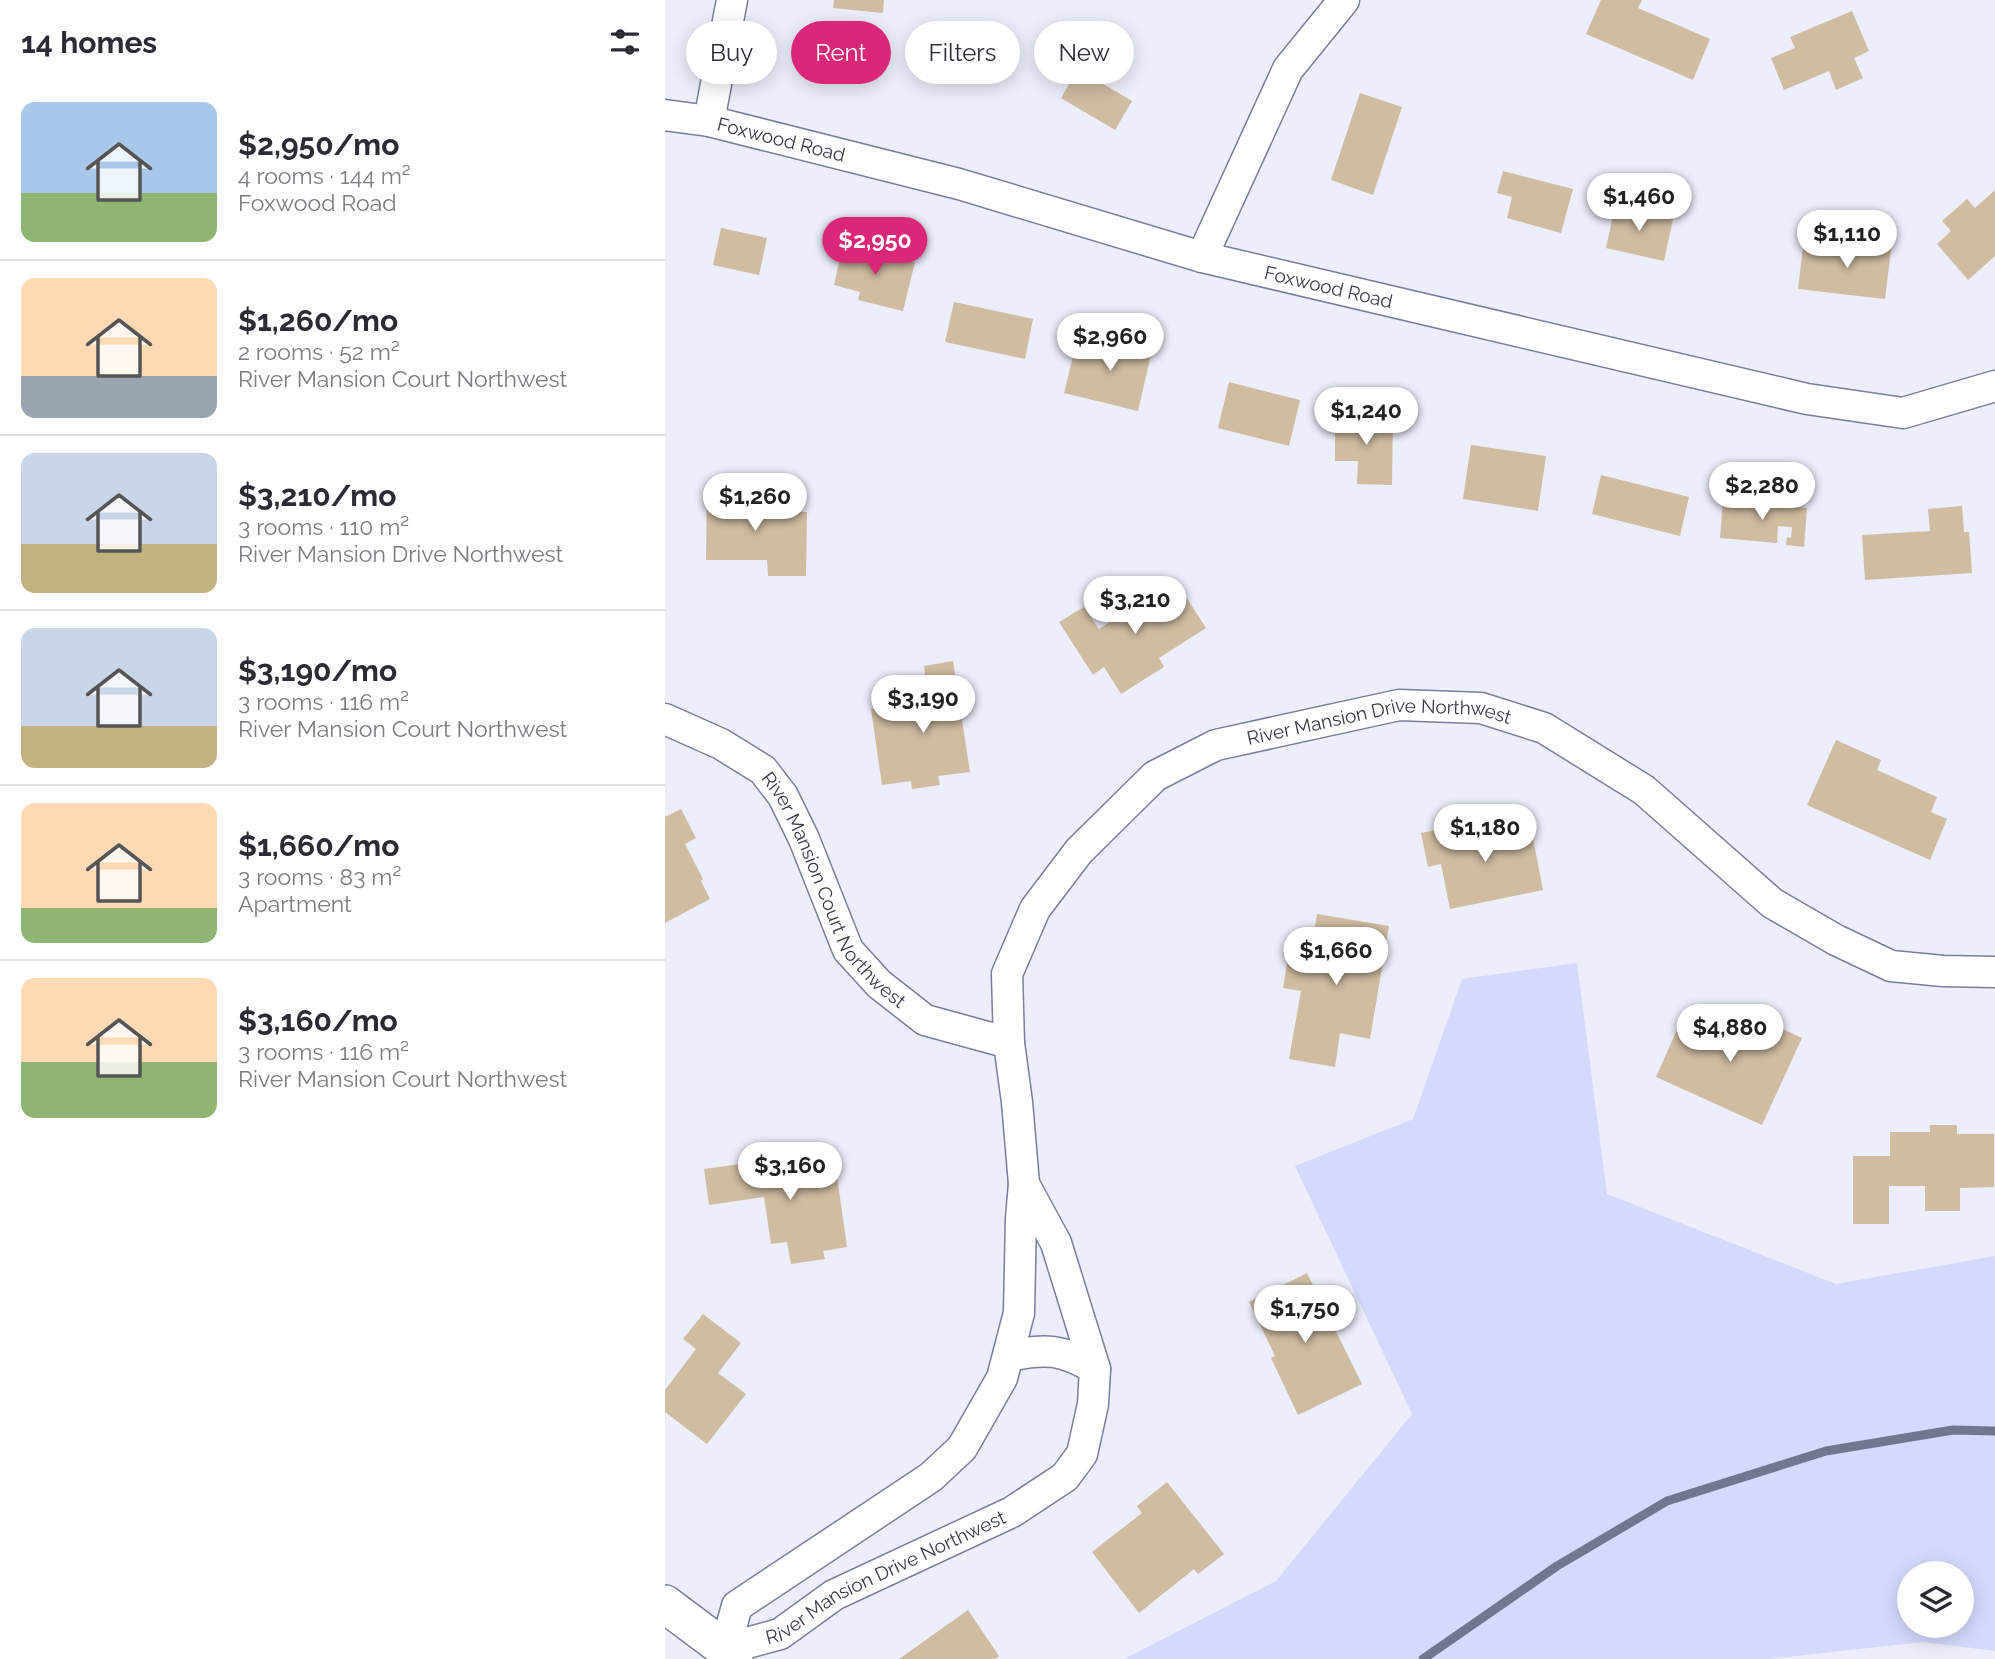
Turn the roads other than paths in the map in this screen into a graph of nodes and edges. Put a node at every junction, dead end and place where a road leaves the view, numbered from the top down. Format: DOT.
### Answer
graph roads {
  1 [pos="731,0"];
  2 [pos="1344,0"];
  3 [pos="665,115"];
  4 [pos="709,121"];
  5 [pos="1202,257"];
  6 [pos="1995,386"];
  7 [pos="665,719"];
  8 [pos="1995,972"];
  9 [pos="1009,1043"];
  10 [pos="1024,1184"];
  11 [pos="1009,1356"];
  12 [pos="1095,1369"];
  13 [pos="665,1604"];
  14 [pos="730,1654"];
  1 -- 4 [label="street"];
  2 -- 5 [label="street"];
  3 -- 4 [label="street, Foxwood Road"];
  4 -- 5 [label="street, Foxwood Road"];
  5 -- 6 [label="street, Foxwood Road"];
  7 -- 9 [label="street, River Mansion Court Northwest"];
  8 -- 9 [label="street, River Mansion Drive Northwest"];
  9 -- 10 [label="street, River Mansion Drive Northwest"];
  10 -- 11 [label="street, River Mansion Drive Northwest"];
  10 -- 12 [label="street, River Mansion Drive Northwest"];
  11 -- 12 [label="street"];
  11 -- 14 [label="street, River Mansion Drive Northwest"];
  12 -- 14 [label="street, River Mansion Drive Northwest"];
  13 -- 14 [label="street"];
}
